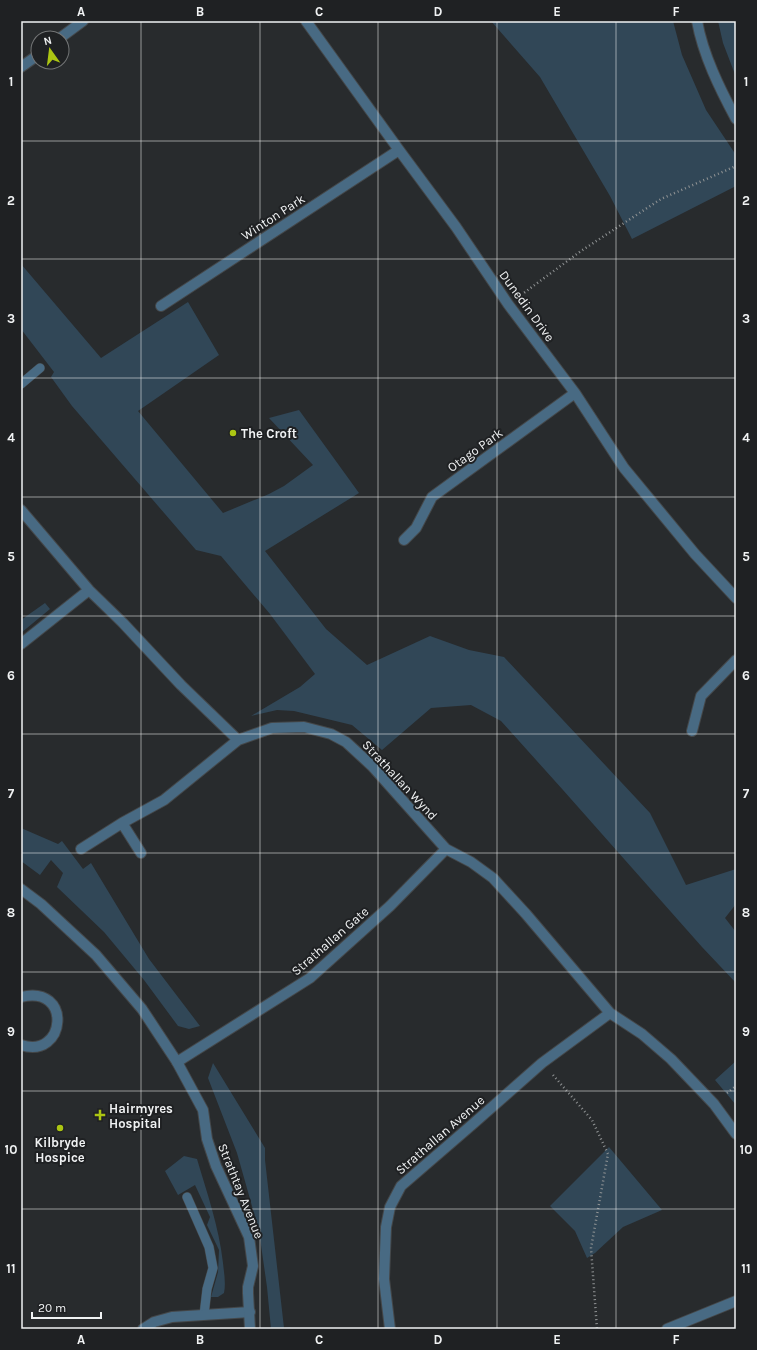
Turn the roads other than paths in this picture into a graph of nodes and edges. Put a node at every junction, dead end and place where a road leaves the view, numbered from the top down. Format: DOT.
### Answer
graph roads {
  1 [pos="83,21"];
  2 [pos="306,21"];
  3 [pos="696,21"];
  4 [pos="70,31"];
  5 [pos="30,61"];
  6 [pos="21,67"];
  7 [pos="736,119"];
  8 [pos="399,150"];
  9 [pos="161,306"];
  10 [pos="40,368"];
  11 [pos="21,384"];
  12 [pos="575,393"];
  13 [pos="21,510"];
  14 [pos="404,540"];
  15 [pos="89,590"];
  16 [pos="736,598"];
  17 [pos="21,644"];
  18 [pos="736,660"];
  19 [pos="692,731"];
  20 [pos="238,740"];
  21 [pos="122,823"];
  22 [pos="81,849"];
  23 [pos="446,849"];
  24 [pos="141,853"];
  25 [pos="21,890"];
  26 [pos="21,997"];
  27 [pos="610,1013"];
  28 [pos="23,1049"];
  29 [pos="177,1062"];
  30 [pos="736,1134"];
  31 [pos="186,1198"];
  32 [pos="736,1301"];
  33 [pos="250,1312"];
  34 [pos="204,1315"];
  35 [pos="143,1329"];
  36 [pos="250,1329"];
  37 [pos="383,1329"];
  38 [pos="390,1329"];
  39 [pos="667,1329"];
  1 -- 4 [label="street"];
  2 -- 8 [label="street, Dunedin Drive"];
  3 -- 7 [label="street"];
  5 -- 6 [label="street"];
  8 -- 9 [label="street, Winton Park"];
  8 -- 12 [label="street, Dunedin Drive"];
  10 -- 11 [label="lane"];
  12 -- 14 [label="street, Otago Park"];
  12 -- 16 [label="street, Dunedin Drive"];
  13 -- 15 [label="street"];
  15 -- 17 [label="street"];
  15 -- 20 [label="street"];
  18 -- 19 [label="street"];
  20 -- 21 [label="street, Strathallan Wynd"];
  20 -- 23 [label="street, Strathallan Wynd"];
  21 -- 22 [label="street, Strathallan Wynd"];
  21 -- 24 [label="street"];
  23 -- 27 [label="street"];
  23 -- 29 [label="street, Strathallan Gate"];
  25 -- 29 [label="street, Strathtay Avenue"];
  26 -- 28 [label="street"];
  27 -- 30 [label="street"];
  27 -- 38 [label="street, Strathallan Avenue"];
  29 -- 33 [label="street, Strathtay Avenue"];
  31 -- 34 [label="lane"];
  32 -- 39 [label="street"];
  33 -- 34 [label="street"];
  33 -- 36 [label="street, Strathtay Avenue"];
  34 -- 35 [label="street"];
  37 -- 38 [label="lane"];
}
